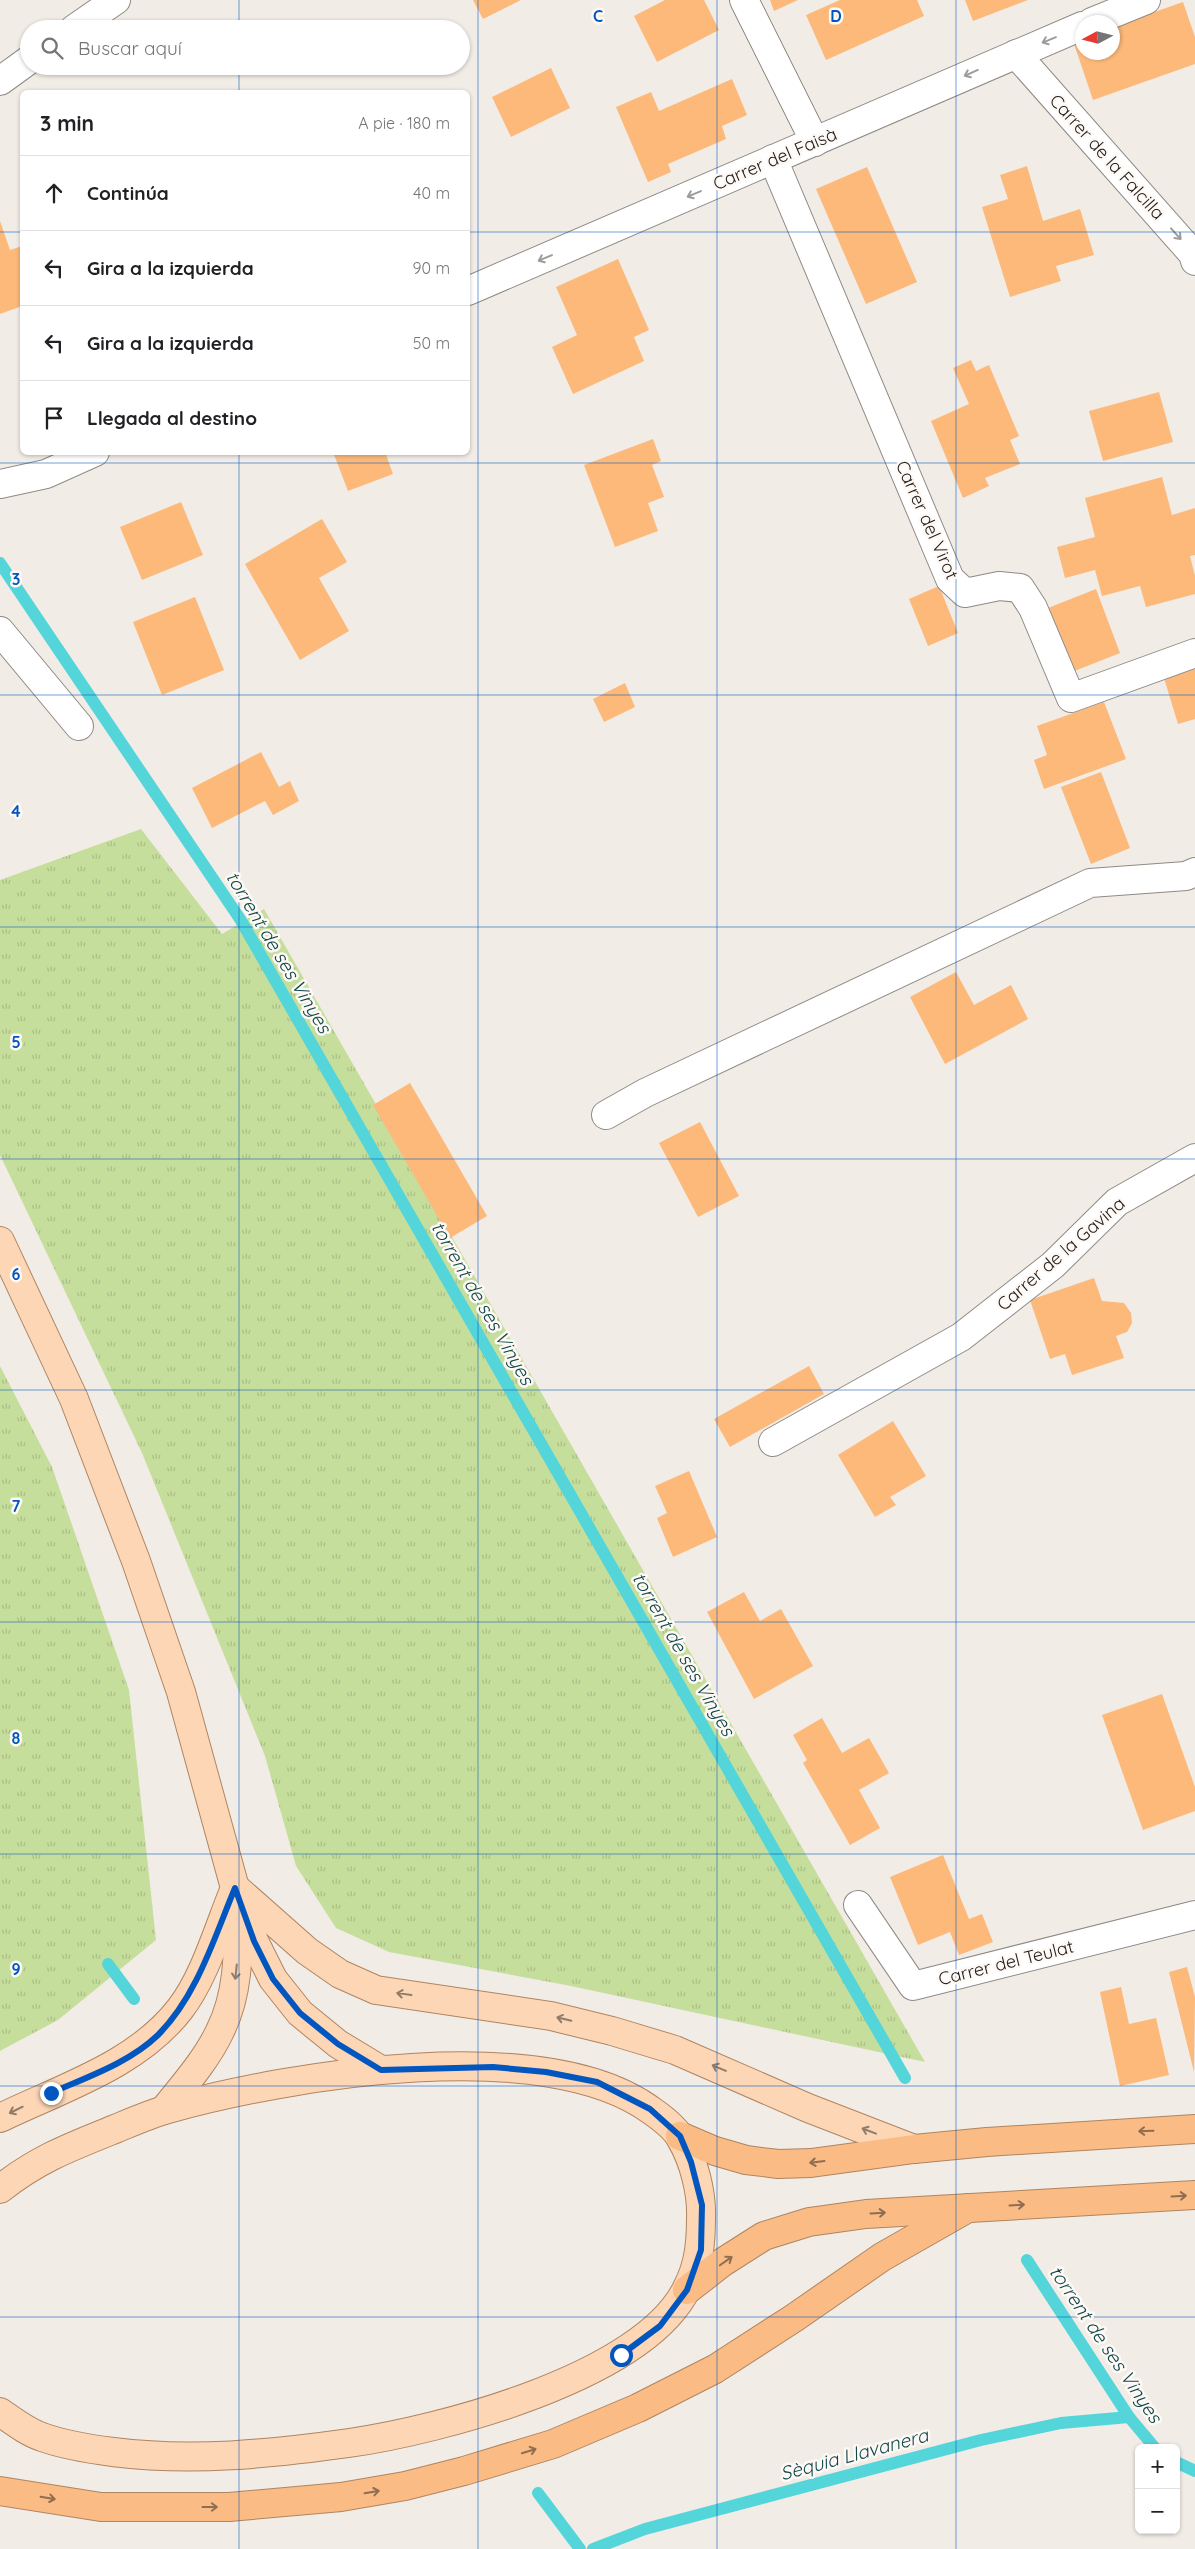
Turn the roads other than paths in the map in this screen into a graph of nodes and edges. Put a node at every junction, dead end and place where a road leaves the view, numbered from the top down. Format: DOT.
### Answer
graph roads {
  1 [pos="116,0"];
  2 [pos="744,0"];
  3 [pos="1133,2"];
  4 [pos="1106,15"];
  5 [pos="87,20"];
  6 [pos="1075,29"];
  7 [pos="1016,54"];
  8 [pos="20,66"];
  9 [pos="0,80"];
  10 [pos="814,142"];
  11 [pos="773,159"];
  12 [pos="1195,261"];
  13 [pos="470,291"];
  14 [pos="88,455"];
  15 [pos="0,484"];
  16 [pos="0,631"];
  17 [pos="1195,653"];
  18 [pos="79,726"];
  19 [pos="1195,872"];
  20 [pos="606,1115"];
  21 [pos="1195,1158"];
  22 [pos="0,1241"];
  23 [pos="773,1442"];
  24 [pos="235,1888"];
  25 [pos="858,1904"];
  26 [pos="1195,1915"];
  27 [pos="381,2070"];
  28 [pos="164,2110"];
  29 [pos="0,2118"];
  30 [pos="1195,2129"];
  31 [pos="680,2136"];
  32 [pos="914,2149"];
  33 [pos="0,2189"];
  34 [pos="1195,2195"];
  35 [pos="968,2208"];
  36 [pos="687,2290"];
  37 [pos="0,2412"];
  38 [pos="0,2491"];
  1 -- 5 [label="street"];
  2 -- 10 [label="street"];
  3 -- 4 [label="street"];
  6 -- 7 [label="street, Carrer del Faisà, one-way"];
  7 -- 10 [label="street, Carrer del Faisà, one-way"];
  7 -- 12 [label="street, Carrer de la Falcilla, one-way"];
  8 -- 9 [label="street"];
  10 -- 11 [label="street, Carrer del Faisà"];
  11 -- 13 [label="street, Carrer del Faisà, one-way"];
  11 -- 17 [label="street, Carrer del Virot"];
  14 -- 15 [label="street"];
  16 -- 18 [label="street"];
  19 -- 20 [label="street"];
  21 -- 23 [label="street, Carrer de la Gavina"];
  22 -- 24 [label="main road"];
  24 -- 27 [label="main road"];
  24 -- 28 [label="main road, one-way"];
  24 -- 29 [label="main road, one-way"];
  32 -- 24 [label="main road, one-way"];
  25 -- 26 [label="street, Carrer del Teulat"];
  27 -- 28 [label="main road"];
  27 -- 31 [label="main road"];
  28 -- 33 [label="main road"];
  30 -- 32 [label="highway, one-way"];
  32 -- 31 [label="highway, one-way"];
  31 -- 36 [label="main road"];
  35 -- 34 [label="highway, one-way"];
  36 -- 35 [label="highway, one-way"];
  38 -- 35 [label="highway, one-way"];
  36 -- 37 [label="main road"];
}
